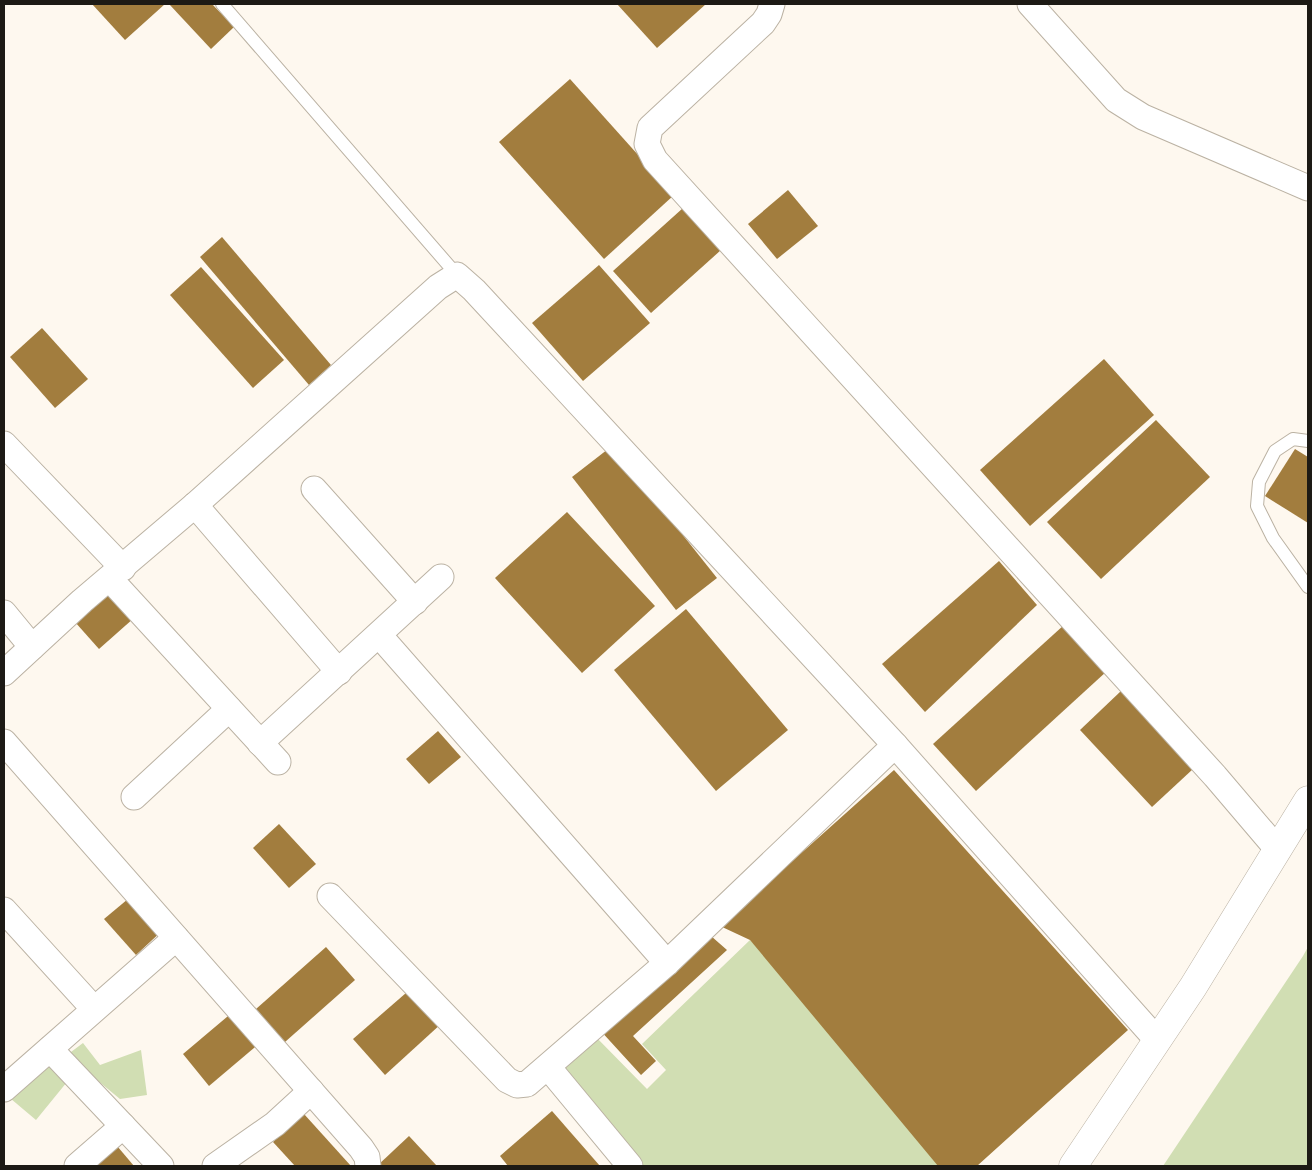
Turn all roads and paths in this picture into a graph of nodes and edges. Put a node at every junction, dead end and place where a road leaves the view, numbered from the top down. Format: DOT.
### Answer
graph roads {
  1 [pos="222,4"];
  2 [pos="772,4"];
  3 [pos="1030,4"];
  4 [pos="1308,188"];
  5 [pos="457,274"];
  6 [pos="1308,441"];
  7 [pos="4,444"];
  8 [pos="314,489"];
  9 [pos="195,505"];
  10 [pos="116,573"];
  11 [pos="441,578"];
  12 [pos="1308,587"];
  13 [pos="415,602"];
  14 [pos="4,613"];
  15 [pos="379,635"];
  16 [pos="32,647"];
  17 [pos="338,672"];
  18 [pos="4,673"];
  19 [pos="229,709"];
  20 [pos="4,742"];
  21 [pos="260,743"];
  22 [pos="895,745"];
  23 [pos="278,762"];
  24 [pos="134,797"];
  25 [pos="1308,800"];
  26 [pos="1278,850"];
  27 [pos="330,896"];
  28 [pos="4,910"];
  29 [pos="176,938"];
  30 [pos="667,963"];
  31 [pos="94,1009"];
  32 [pos="1158,1040"];
  33 [pos="50,1048"];
  34 [pos="548,1067"];
  35 [pos="4,1089"];
  36 [pos="311,1091"];
  37 [pos="123,1126"];
  38 [pos="76,1166"];
  39 [pos="161,1166"];
  40 [pos="216,1166"];
  41 [pos="368,1166"];
  42 [pos="630,1166"];
  43 [pos="1073,1166"];
  1 -- 5 [label="lane"];
  2 -- 26 [label="street"];
  3 -- 4 [label="street"];
  5 -- 9 [label="street"];
  5 -- 22 [label="street"];
  6 -- 12 [label="lane"];
  7 -- 10 [label="street"];
  8 -- 13 [label="street"];
  9 -- 10 [label="street"];
  9 -- 17 [label="street"];
  10 -- 16 [label="street"];
  10 -- 19 [label="street"];
  11 -- 13 [label="street"];
  13 -- 15 [label="street"];
  14 -- 16 [label="street"];
  15 -- 17 [label="street"];
  15 -- 30 [label="street"];
  16 -- 18 [label="street"];
  17 -- 21 [label="street"];
  19 -- 21 [label="street"];
  19 -- 24 [label="street"];
  20 -- 29 [label="street"];
  21 -- 23 [label="street"];
  22 -- 30 [label="street"];
  22 -- 32 [label="street"];
  25 -- 26 [label="street"];
  26 -- 32 [label="street"];
  27 -- 34 [label="street"];
  28 -- 31 [label="street"];
  29 -- 31 [label="street"];
  29 -- 36 [label="street"];
  30 -- 34 [label="street"];
  31 -- 33 [label="street"];
  32 -- 43 [label="street"];
  33 -- 35 [label="street"];
  33 -- 37 [label="street"];
  34 -- 42 [label="street"];
  36 -- 40 [label="street"];
  36 -- 41 [label="street"];
  37 -- 38 [label="street"];
  37 -- 39 [label="street"];
}
